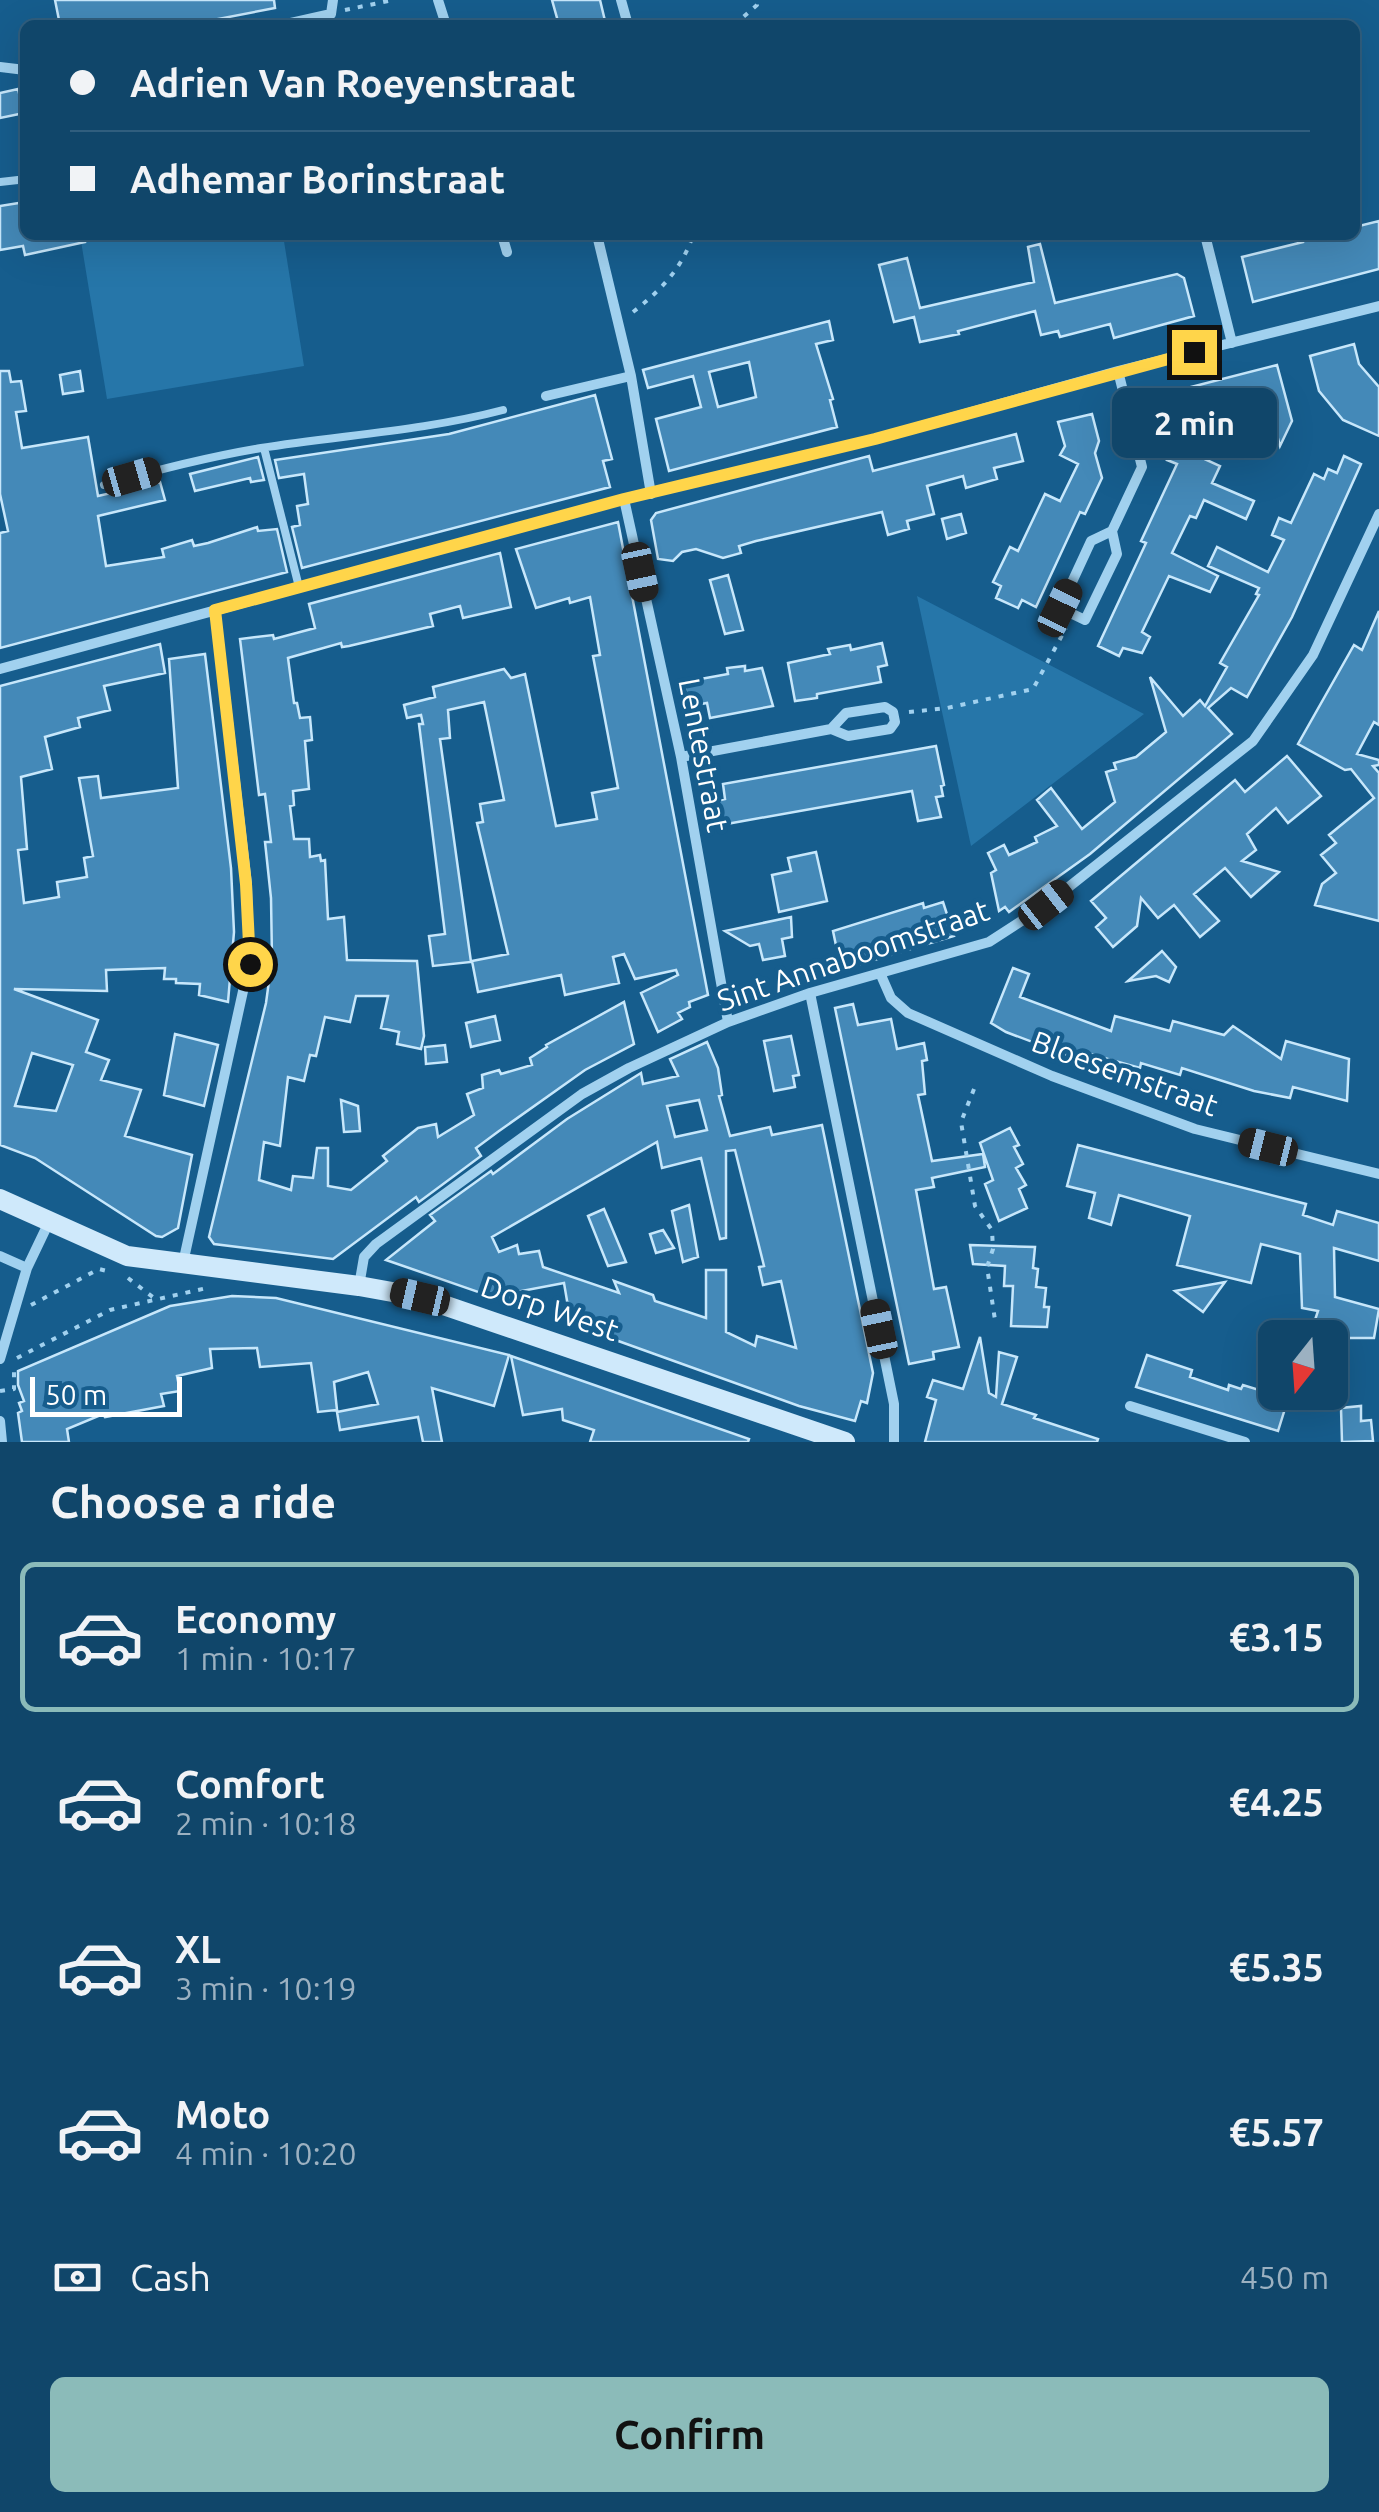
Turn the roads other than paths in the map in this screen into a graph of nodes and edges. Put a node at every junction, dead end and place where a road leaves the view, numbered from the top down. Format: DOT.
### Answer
graph roads {
  1 [pos="333,0"];
  2 [pos="304,20"];
  3 [pos="18,180"];
  4 [pos="0,182"];
  5 [pos="503,240"];
  6 [pos="598,240"];
  7 [pos="1206,240"];
  8 [pos="507,252"];
  9 [pos="1379,306"];
  10 [pos="1232,343"];
  11 [pos="1118,371"];
  12 [pos="631,376"];
  13 [pos="546,396"];
  14 [pos="503,410"];
  15 [pos="264,448"];
  16 [pos="104,485"];
  17 [pos="651,494"];
  18 [pos="624,499"];
  19 [pos="1379,514"];
  20 [pos="1112,531"];
  21 [pos="299,587"];
  22 [pos="215,610"];
  23 [pos="0,669"];
  24 [pos="831,729"];
  25 [pos="681,757"];
  26 [pos="880,973"];
  27 [pos="810,993"];
  28 [pos="728,1022"];
  29 [pos="1379,1174"];
  30 [pos="0,1199"];
  31 [pos="48,1222"];
  32 [pos="0,1256"];
  33 [pos="184,1263"];
  34 [pos="26,1268"];
  35 [pos="360,1286"];
  36 [pos="0,1360"];
  37 [pos="1130,1406"];
  38 [pos="0,1421"];
  39 [pos="2,1442"];
  40 [pos="845,1442"];
  41 [pos="894,1442"];
  42 [pos="1245,1442"];
  1 -- 2 [label="street"];
  3 -- 4 [label="lane"];
  5 -- 8 [label="street"];
  6 -- 12 [label="street"];
  7 -- 10 [label="street"];
  9 -- 10 [label="street"];
  10 -- 11 [label="street"];
  11 -- 17 [label="street"];
  11 -- 20 [label="street"];
  12 -- 13 [label="street"];
  12 -- 17 [label="street"];
  14 -- 15 [label="lane"];
  15 -- 16 [label="lane"];
  15 -- 21 [label="lane"];
  17 -- 18 [label="street"];
  18 -- 21 [label="street"];
  18 -- 25 [label="street, Lentestraat"];
  19 -- 26 [label="street, Sint Annaboomstraat"];
  20 -- 20 [label="street"];
  21 -- 22 [label="street"];
  22 -- 23 [label="street"];
  22 -- 33 [label="street"];
  24 -- 24 [label="street"];
  24 -- 25 [label="street"];
  25 -- 28 [label="street, Lentestraat"];
  26 -- 27 [label="street, Sint Annaboomstraat"];
  26 -- 29 [label="street, Bloesemstraat"];
  27 -- 28 [label="street, Sint Annaboomstraat"];
  27 -- 41 [label="street"];
  28 -- 35 [label="street, Sint Annaboomstraat"];
  30 -- 31 [label="main road, Dorp West"];
  31 -- 33 [label="main road, Dorp West"];
  31 -- 34 [label="street"];
  32 -- 34 [label="street"];
  33 -- 35 [label="main road, Dorp West"];
  34 -- 36 [label="street"];
  35 -- 40 [label="main road, Dorp West"];
  37 -- 42 [label="street"];
  38 -- 39 [label="street"];
}
